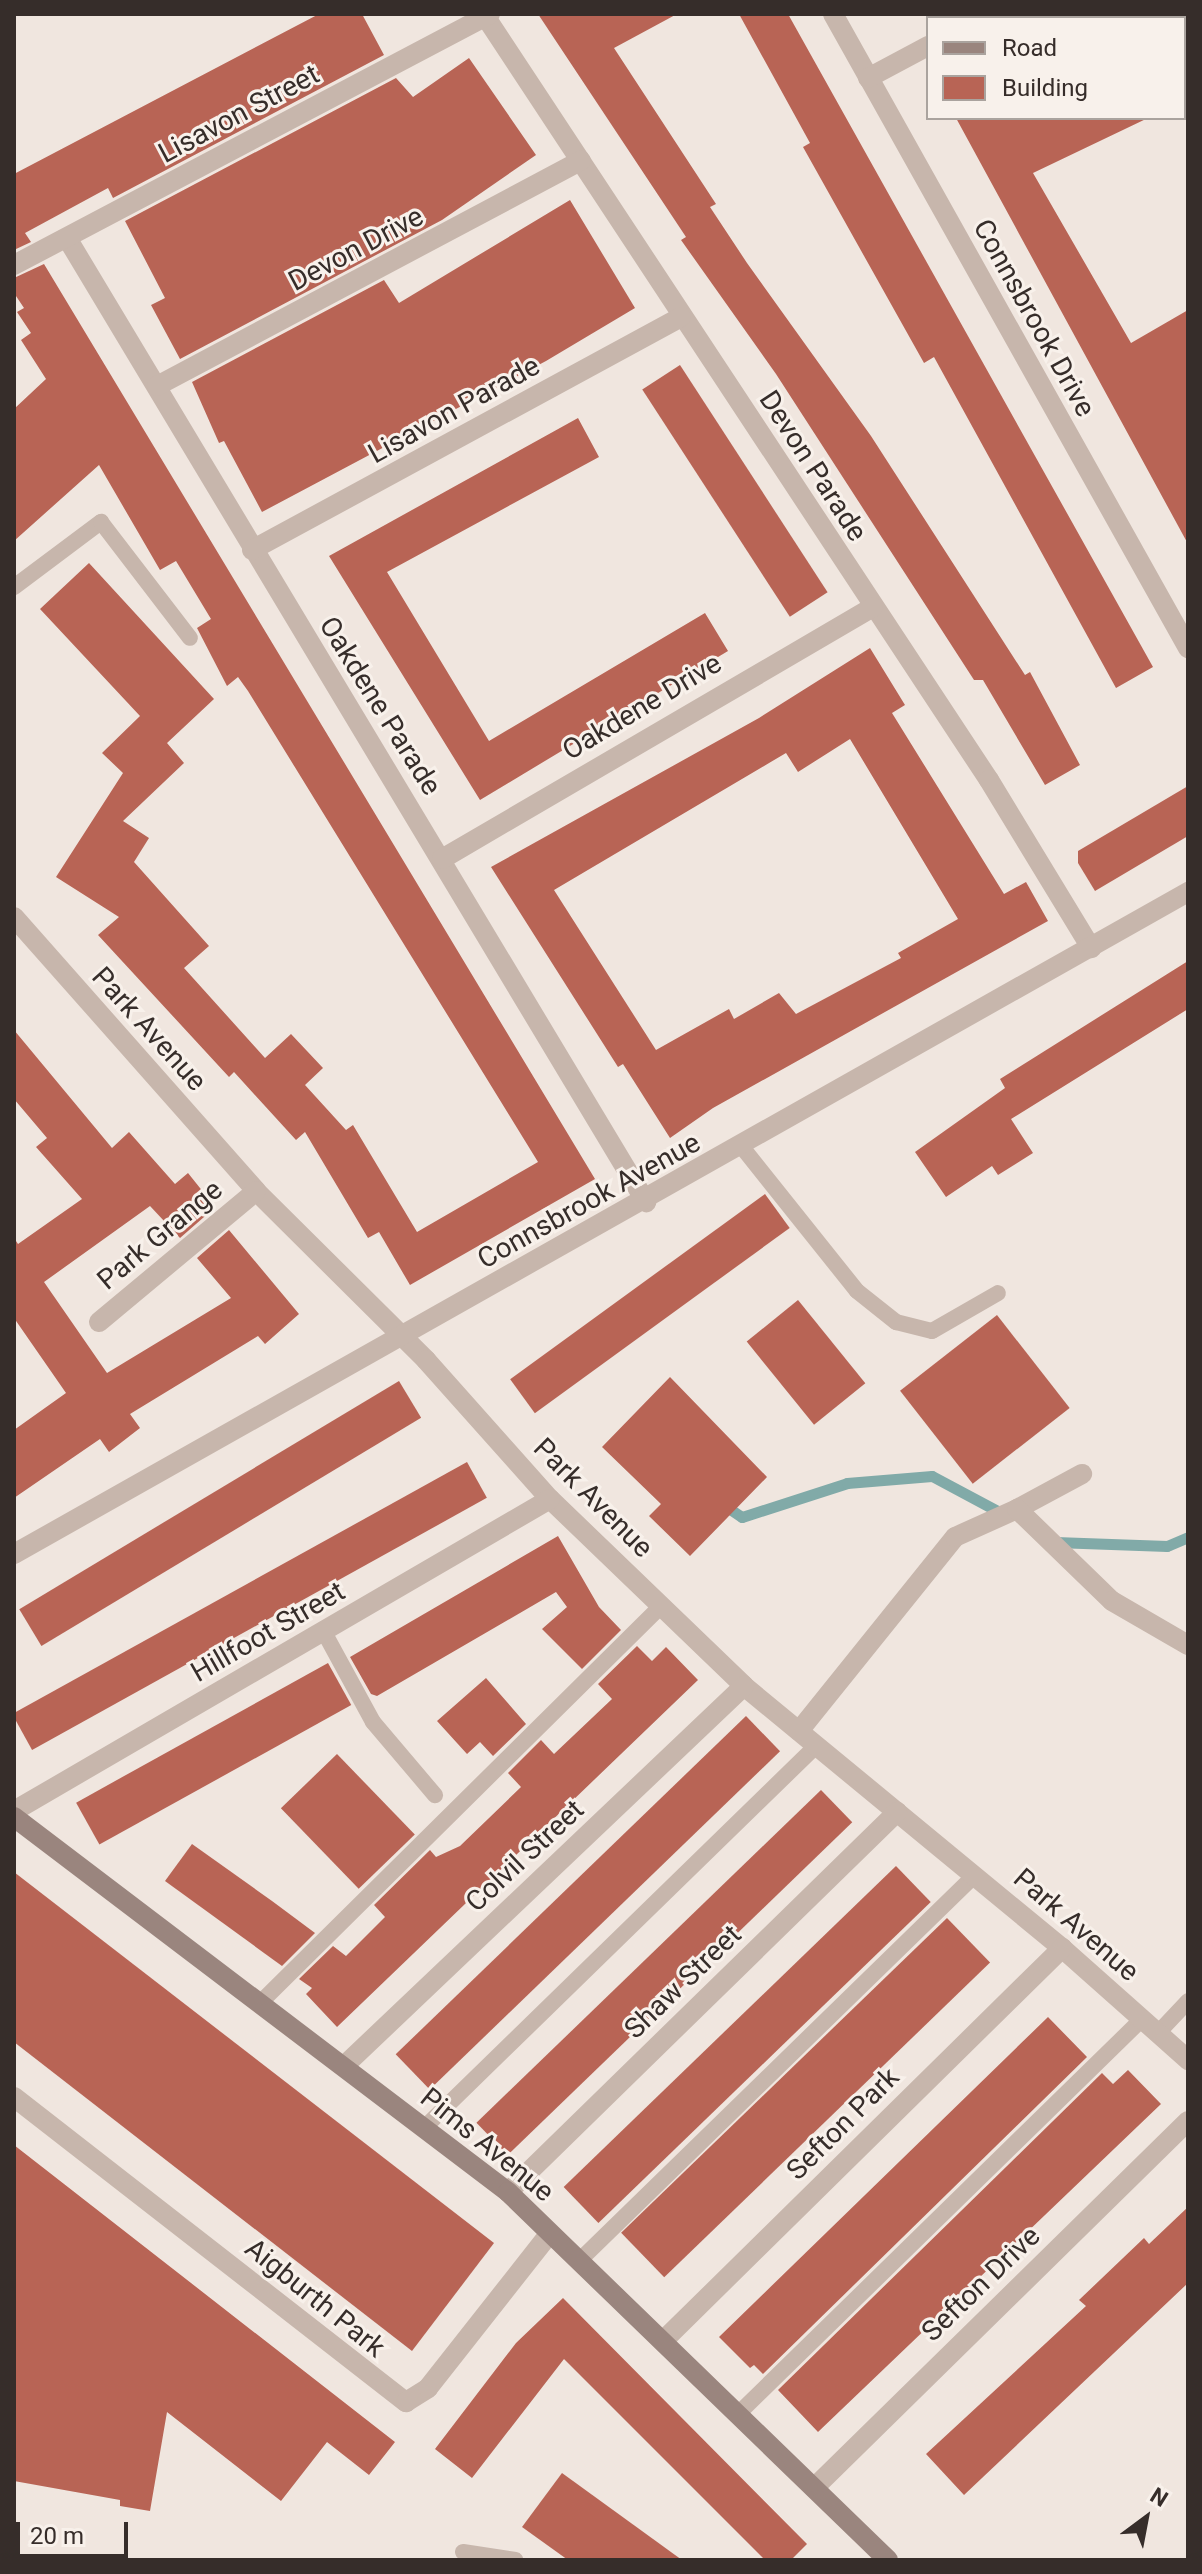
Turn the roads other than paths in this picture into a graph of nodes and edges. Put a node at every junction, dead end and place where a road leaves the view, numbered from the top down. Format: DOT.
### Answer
graph roads {
  1 [pos="833,14"];
  2 [pos="488,15"];
  3 [pos="926,47"];
  4 [pos="868,78"];
  5 [pos="581,161"];
  6 [pos="67,238"];
  7 [pos="14,265"];
  8 [pos="681,317"];
  9 [pos="157,386"];
  10 [pos="252,550"];
  11 [pos="14,587"];
  12 [pos="873,607"];
  13 [pos="190,638"];
  14 [pos="1188,648"];
  15 [pos="442,859"];
  16 [pos="1188,892"];
  17 [pos="14,917"];
  18 [pos="1091,948"];
  19 [pos="742,1147"];
  20 [pos="256,1191"];
  21 [pos="646,1202"];
  22 [pos="998,1293"];
  23 [pos="99,1322"];
  24 [pos="402,1336"];
  25 [pos="1082,1474"];
  26 [pos="550,1499"];
  27 [pos="1017,1509"];
  28 [pos="14,1554"];
  29 [pos="661,1606"];
  30 [pos="324,1632"];
  31 [pos="1188,1645"];
  32 [pos="744,1686"];
  33 [pos="799,1731"];
  34 [pos="816,1746"];
  35 [pos="435,1795"];
  36 [pos="897,1812"];
  37 [pos="14,1814"];
  38 [pos="975,1875"];
  39 [pos="1062,1948"];
  40 [pos="1188,2001"];
  41 [pos="260,2003"];
  42 [pos="1142,2019"];
  43 [pos="1158,2033"];
  44 [pos="1188,2060"];
  45 [pos="344,2066"];
  46 [pos="14,2097"];
  47 [pos="1188,2121"];
  48 [pos="424,2128"];
  49 [pos="508,2192"];
  50 [pos="549,2234"];
  51 [pos="579,2261"];
  52 [pos="664,2340"];
  53 [pos="738,2414"];
  54 [pos="814,2488"];
  55 [pos="463,2552"];
  56 [pos="515,2560"];
  57 [pos="888,2560"];
  1 -- 4 [label="street, Connsbrook Drive"];
  2 -- 5 [label="street, Devon Parade"];
  2 -- 6 [label="street, Lisavon Street"];
  3 -- 4 [label="street"];
  4 -- 14 [label="street, Connsbrook Drive"];
  5 -- 8 [label="street, Devon Parade"];
  5 -- 9 [label="street, Devon Drive"];
  6 -- 7 [label="street, Lisavon Street"];
  6 -- 9 [label="street, Oakdene Parade"];
  8 -- 10 [label="street, Lisavon Parade"];
  8 -- 12 [label="street, Devon Parade"];
  9 -- 10 [label="street, Oakdene Parade"];
  10 -- 15 [label="street, Oakdene Parade"];
  11 -- 13 [label="lane"];
  12 -- 15 [label="street, Oakdene Drive"];
  12 -- 18 [label="street, Devon Parade"];
  15 -- 21 [label="street, Oakdene Parade"];
  16 -- 18 [label="street, Connsbrook Avenue"];
  17 -- 20 [label="street, Park Avenue"];
  18 -- 19 [label="street, Connsbrook Avenue"];
  19 -- 21 [label="street, Connsbrook Avenue"];
  19 -- 22 [label="lane"];
  20 -- 23 [label="street, Park Grange"];
  20 -- 24 [label="street, Park Avenue"];
  21 -- 24 [label="street, Connsbrook Avenue"];
  24 -- 26 [label="street, Park Avenue"];
  24 -- 28 [label="street, Connsbrook Avenue"];
  25 -- 27 [label="street"];
  26 -- 29 [label="street, Park Avenue"];
  26 -- 30 [label="street, Hillfoot Street"];
  27 -- 31 [label="street"];
  27 -- 33 [label="street"];
  29 -- 32 [label="street, Park Avenue"];
  29 -- 41 [label="lane"];
  30 -- 35 [label="lane"];
  30 -- 37 [label="street, Hillfoot Street"];
  32 -- 33 [label="street, Park Avenue"];
  32 -- 45 [label="street, Colvil Street"];
  33 -- 34 [label="street, Park Avenue"];
  34 -- 36 [label="street, Park Avenue"];
  34 -- 48 [label="lane"];
  36 -- 38 [label="street, Park Avenue"];
  36 -- 49 [label="street, Shaw Street"];
  37 -- 41 [label="street, Pims Avenue"];
  38 -- 39 [label="street, Park Avenue"];
  38 -- 51 [label="lane"];
  39 -- 42 [label="street, Park Avenue"];
  39 -- 52 [label="street, Sefton Park"];
  40 -- 43 [label="lane"];
  41 -- 45 [label="street, Pims Avenue"];
  42 -- 43 [label="street, Park Avenue"];
  42 -- 53 [label="lane"];
  43 -- 44 [label="street, Park Avenue"];
  45 -- 48 [label="street, Pims Avenue"];
  46 -- 50 [label="street, Aigburth Park"];
  47 -- 54 [label="street, Sefton Drive"];
  48 -- 49 [label="street, Pims Avenue"];
  49 -- 50 [label="street, Pims Avenue"];
  50 -- 51 [label="street, Pims Avenue"];
  51 -- 52 [label="street, Pims Avenue"];
  52 -- 53 [label="street, Pims Avenue"];
  53 -- 54 [label="street, Pims Avenue"];
  54 -- 57 [label="street, Pims Avenue"];
  55 -- 56 [label="lane"];
}
